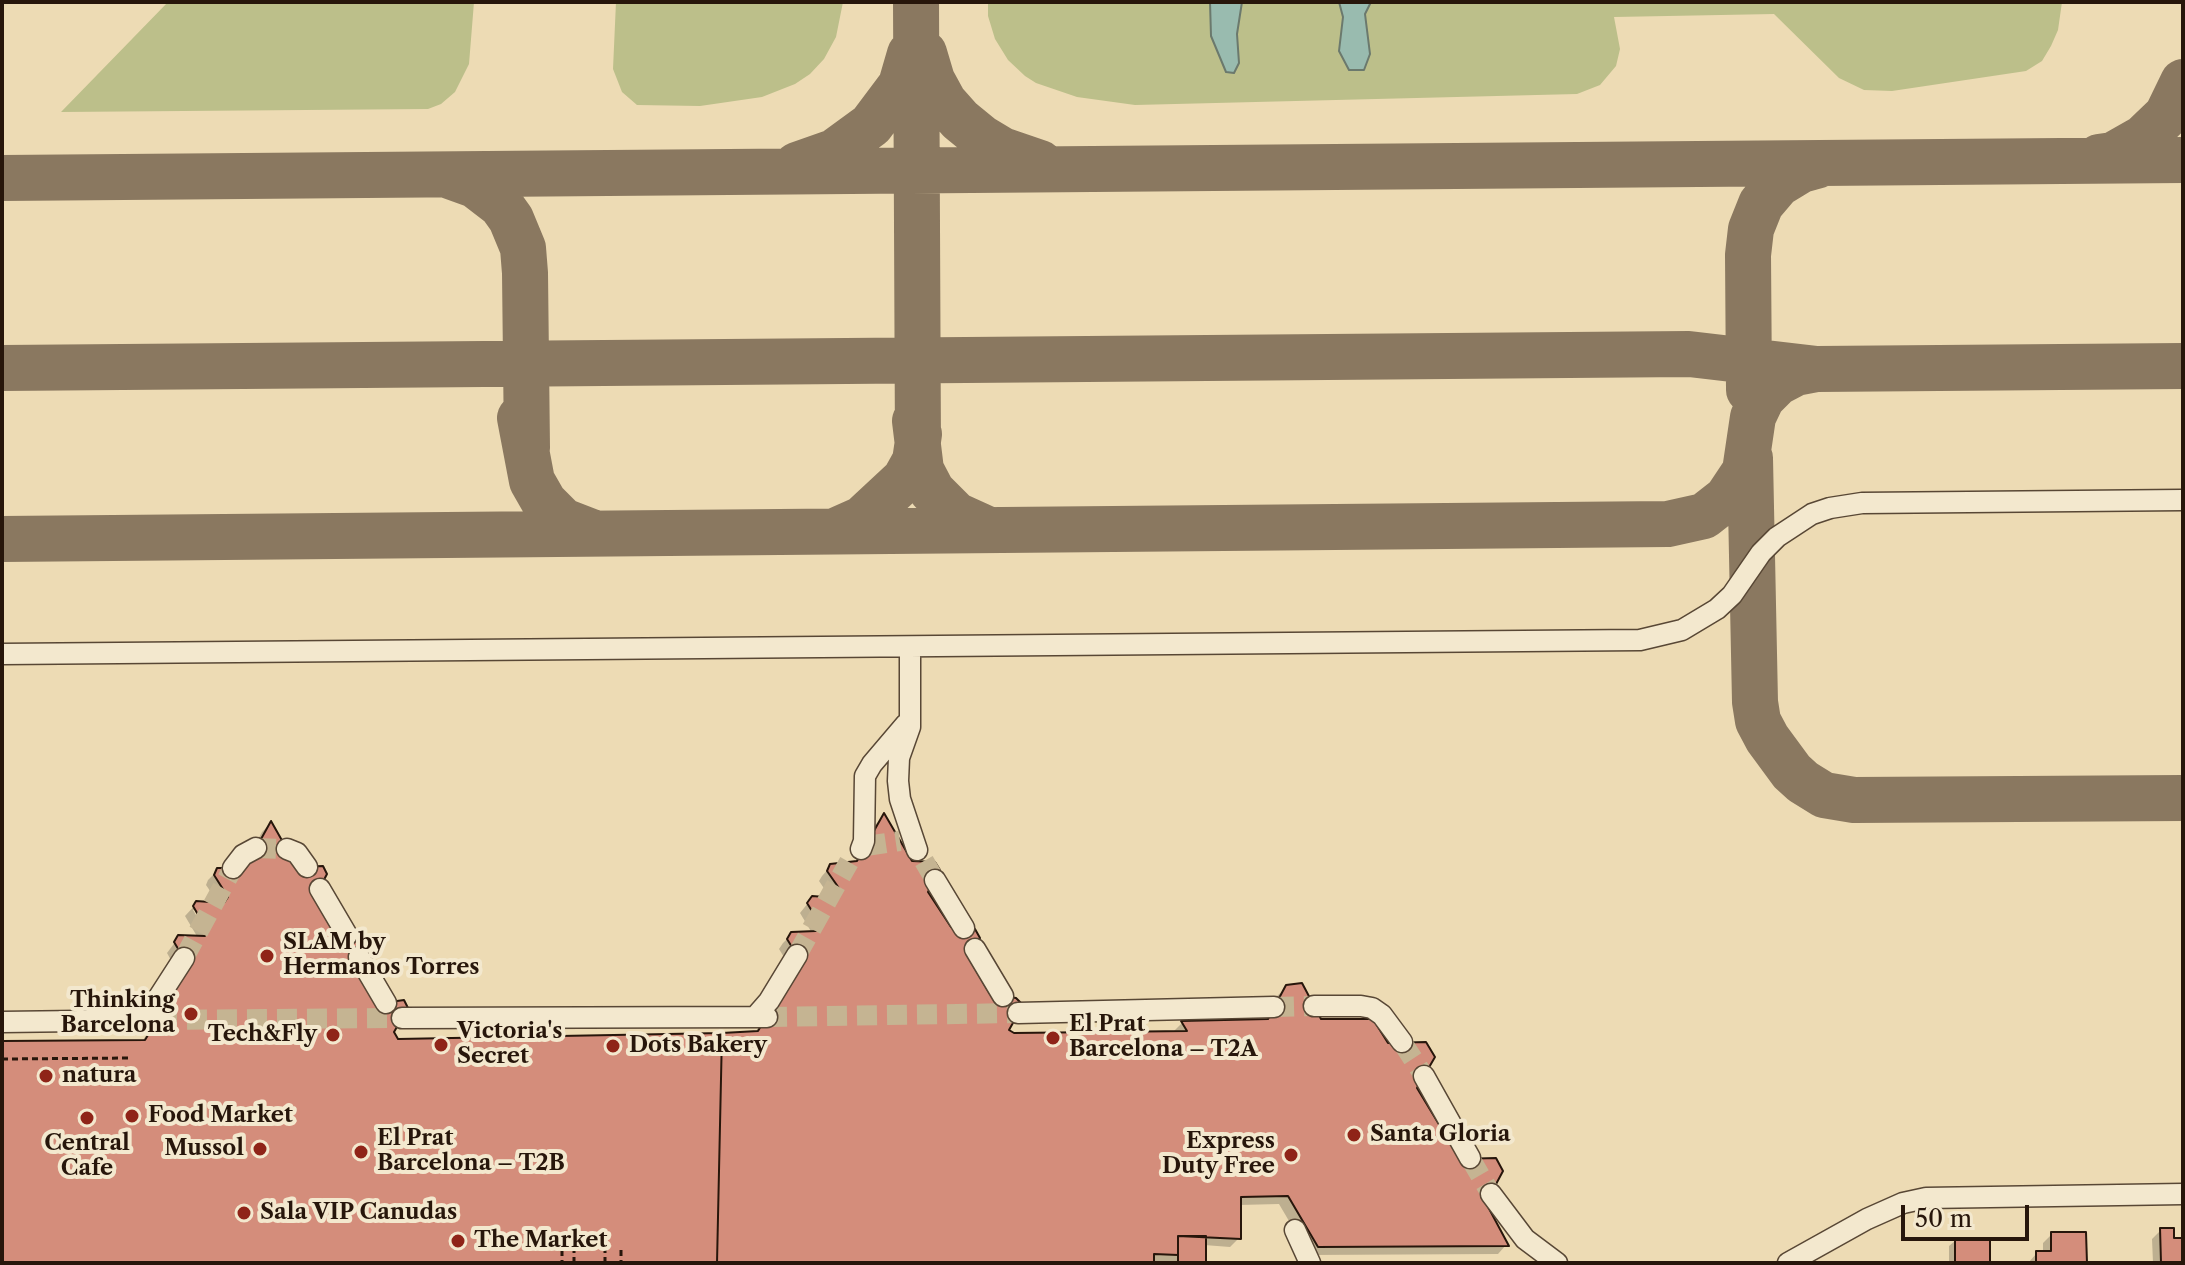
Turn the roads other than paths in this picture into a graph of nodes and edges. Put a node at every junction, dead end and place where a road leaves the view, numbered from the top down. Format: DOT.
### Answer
graph roads {
  1 [pos="2183,500"];
  2 [pos="910,648"];
  3 [pos="2,654"];
  4 [pos="910,712"];
  5 [pos="256,848"];
  6 [pos="287,849"];
  7 [pos="914,851"];
  8 [pos="859,852"];
  9 [pos="307,867"];
  10 [pos="233,868"];
  11 [pos="935,880"];
  12 [pos="320,889"];
  13 [pos="964,928"];
  14 [pos="347,935"];
  15 [pos="975,949"];
  16 [pos="797,955"];
  17 [pos="359,957"];
  18 [pos="184,958"];
  19 [pos="1003,996"];
  20 [pos="386,1003"];
  21 [pos="1314,1006"];
  22 [pos="1274,1007"];
  23 [pos="1022,1012"];
  24 [pos="408,1016"];
  25 [pos="2,1022"];
  26 [pos="1402,1042"];
  27 [pos="1424,1076"];
  28 [pos="1470,1158"];
  29 [pos="1491,1194"];
  30 [pos="2183,1194"];
  31 [pos="1295,1230"];
  32 [pos="1310,1263"];
  33 [pos="1557,1263"];
  34 [pos="1788,1263"];
  1 -- 2 [label="lane"];
  2 -- 3 [label="lane"];
  2 -- 4 [label="lane"];
  4 -- 7 [label="lane"];
  4 -- 8 [label="lane"];
  5 -- 10 [label="lane"];
  6 -- 9 [label="lane"];
  11 -- 13 [label="lane"];
  12 -- 14 [label="lane"];
  15 -- 19 [label="lane"];
  16 -- 24 [label="lane"];
  17 -- 20 [label="lane"];
  18 -- 25 [label="lane"];
  21 -- 26 [label="lane"];
  22 -- 23 [label="lane"];
  27 -- 28 [label="lane"];
  29 -- 33 [label="lane"];
  30 -- 34 [label="lane"];
  31 -- 32 [label="lane"];
}
